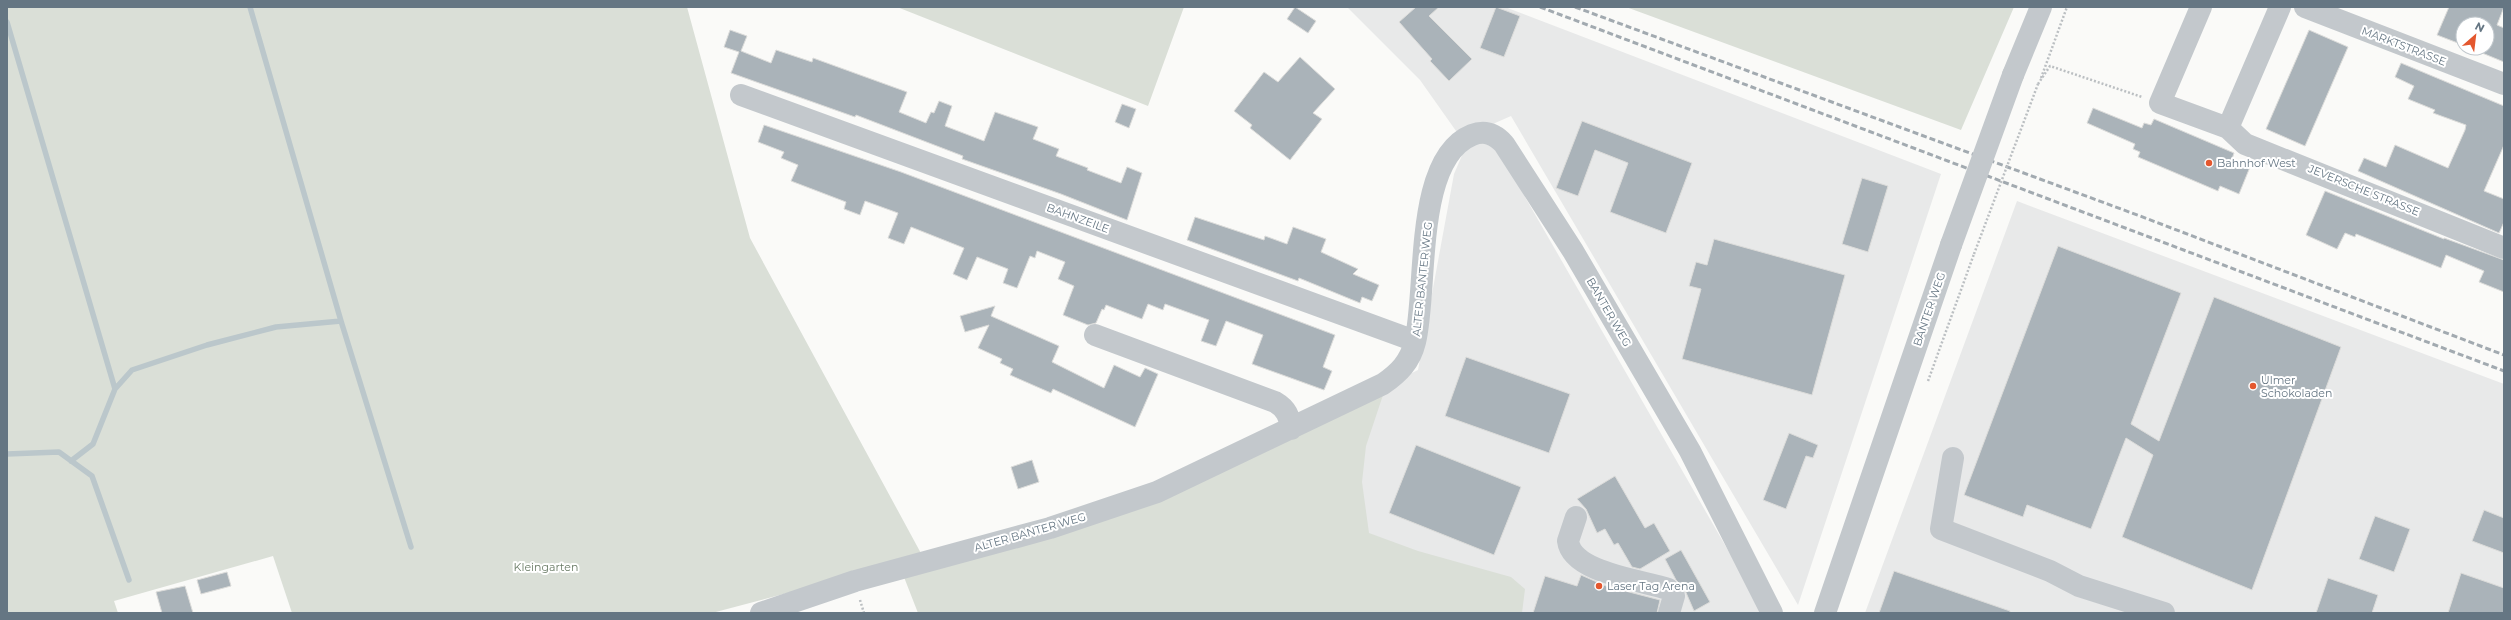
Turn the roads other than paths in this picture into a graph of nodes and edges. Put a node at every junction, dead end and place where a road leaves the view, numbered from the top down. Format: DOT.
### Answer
graph roads {
  1 [pos="2041,7"];
  2 [pos="2201,7"];
  3 [pos="2280,7"];
  4 [pos="2305,7"];
  5 [pos="2504,84"];
  6 [pos="741,95"];
  7 [pos="2228,128"];
  8 [pos="1504,144"];
  9 [pos="2504,248"];
  10 [pos="1095,335"];
  11 [pos="1415,341"];
  12 [pos="1291,429"];
  13 [pos="1953,458"];
  14 [pos="1576,517"];
  15 [pos="761,613"];
  16 [pos="1669,613"];
  17 [pos="1772,613"];
  18 [pos="1824,613"];
  19 [pos="2164,613"];
  1 -- 18 [label="street, BANTER WEG, bridge"];
  2 -- 7 [label="street"];
  3 -- 7 [label="street"];
  4 -- 5 [label="street, MARKTSTRASSE"];
  6 -- 11 [label="street, BAHNZEILE"];
  7 -- 9 [label="street, JEVERSCHE STRASSE"];
  8 -- 11 [label="street, ALTER BANTER WEG"];
  8 -- 17 [label="street, BANTER WEG"];
  10 -- 12 [label="street"];
  11 -- 12 [label="street, ALTER BANTER WEG"];
  12 -- 15 [label="street, ALTER BANTER WEG"];
  13 -- 19 [label="street"];
  14 -- 16 [label="street"];
}
